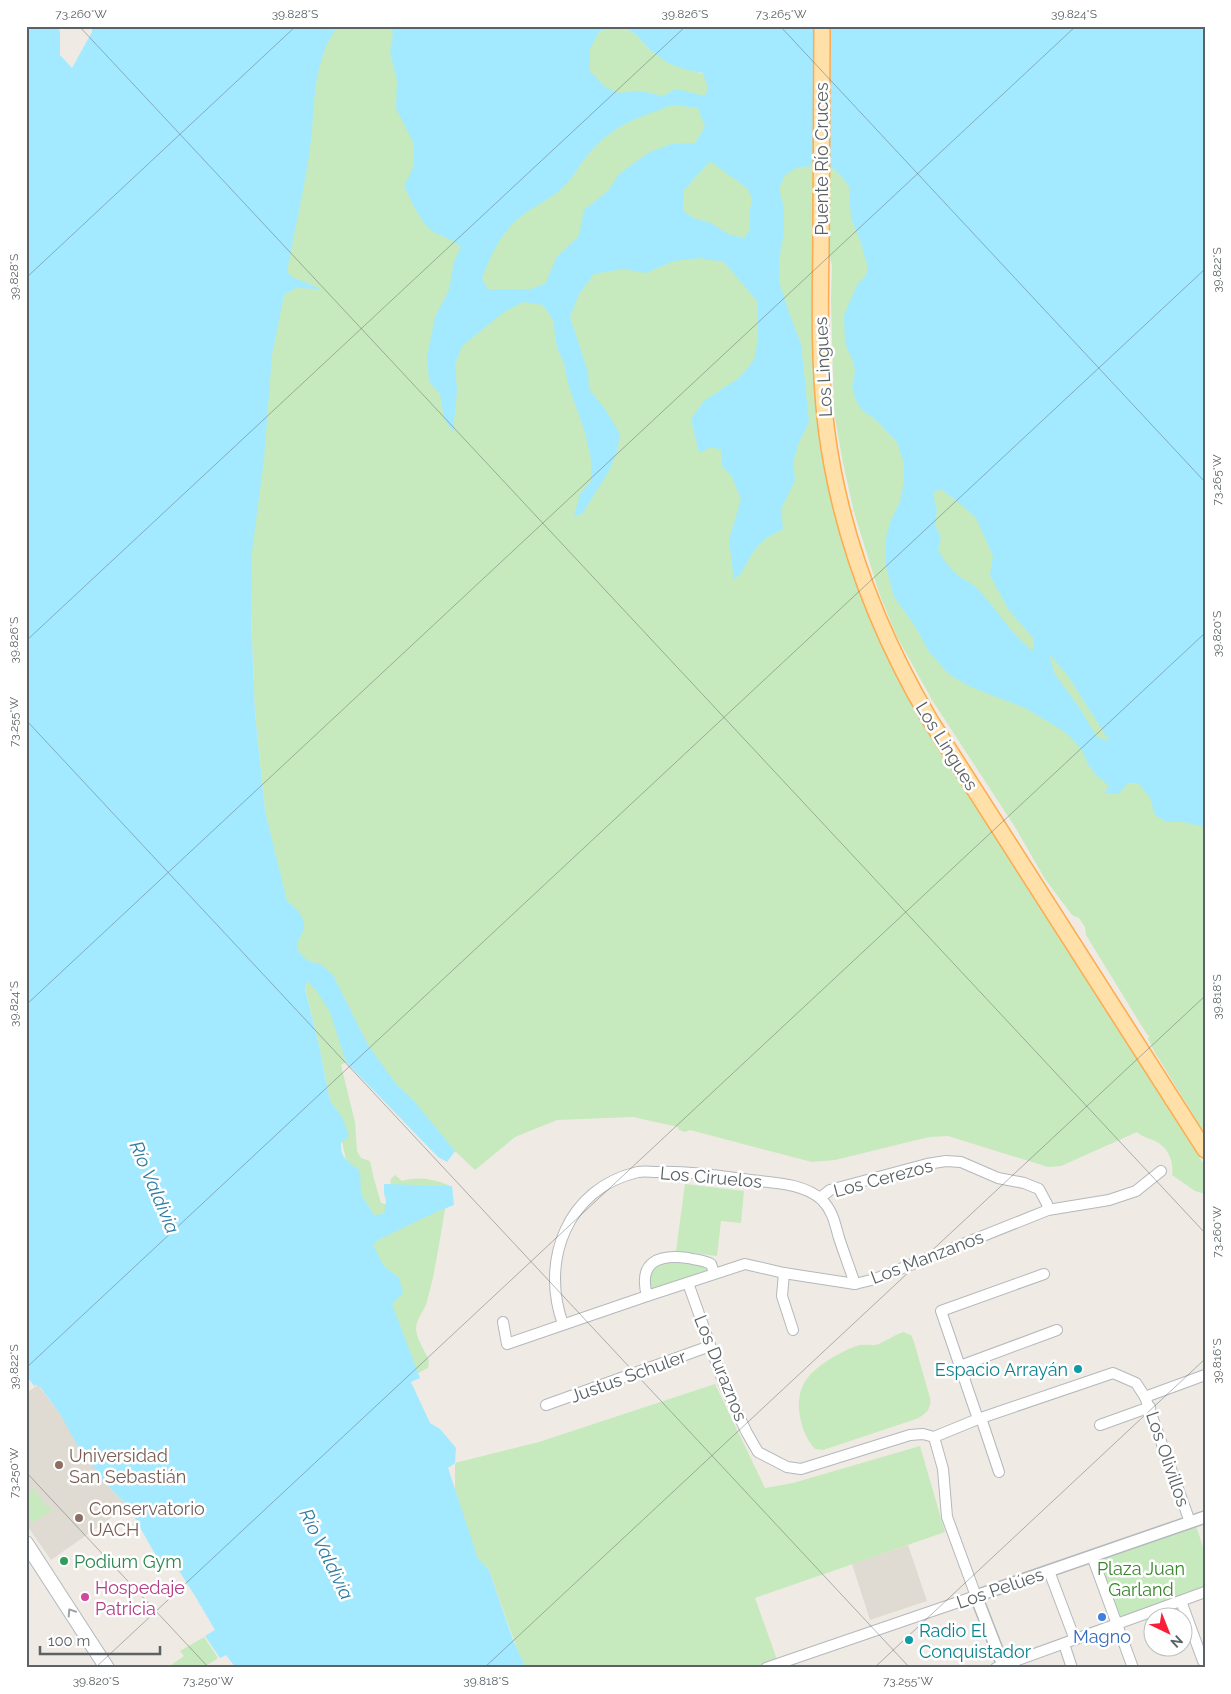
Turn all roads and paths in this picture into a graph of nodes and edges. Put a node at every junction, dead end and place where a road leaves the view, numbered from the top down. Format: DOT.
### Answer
graph roads {
  1 [pos="822,26"];
  2 [pos="820,293"];
  3 [pos="1205,1150"];
  4 [pos="1161,1171"];
  5 [pos="820,1198"];
  6 [pos="1048,1210"];
  7 [pos="714,1273"];
  8 [pos="784,1273"];
  9 [pos="1044,1274"];
  10 [pos="688,1283"];
  11 [pos="855,1284"];
  12 [pos="647,1296"];
  13 [pos="503,1322"];
  14 [pos="563,1324"];
  15 [pos="793,1330"];
  16 [pos="1057,1330"];
  17 [pos="710,1346"];
  18 [pos="960,1366"];
  19 [pos="1205,1375"];
  20 [pos="1146,1396"];
  21 [pos="546,1405"];
  22 [pos="1150,1407"];
  23 [pos="980,1419"];
  24 [pos="1100,1425"];
  25 [pos="934,1437"];
  26 [pos="999,1472"];
  27 [pos="1205,1517"];
  28 [pos="1190,1522"];
  29 [pos="26,1543"];
  30 [pos="1092,1556"];
  31 [pos="1049,1571"];
  32 [pos="1205,1592"];
  33 [pos="976,1596"];
  34 [pos="1181,1600"];
  35 [pos="1117,1624"];
  36 [pos="1075,1640"];
  37 [pos="1064,1644"];
  38 [pos="1203,1661"];
  39 [pos="1001,1667"];
  40 [pos="107,1668"];
  41 [pos="766,1668"];
  42 [pos="1072,1668"];
  43 [pos="1133,1668"];
  1 -- 2 [label="main road, Puente Río Cruces"];
  2 -- 3 [label="main road, Los Lingues"];
  4 -- 6 [label="street, Los Manzanos"];
  5 -- 6 [label="street, Los Cerezos"];
  5 -- 11 [label="street"];
  5 -- 14 [label="street, Los Ciruelos"];
  6 -- 11 [label="street, Los Manzanos"];
  7 -- 8 [label="street, Los Manzanos"];
  7 -- 10 [label="street, Los Manzanos"];
  7 -- 12 [label="street"];
  8 -- 11 [label="street, Los Manzanos"];
  8 -- 15 [label="street"];
  9 -- 18 [label="street"];
  10 -- 12 [label="street, Los Manzanos"];
  10 -- 17 [label="street, Los Duraznos"];
  12 -- 14 [label="street, Los Manzanos"];
  13 -- 14 [label="street, Los Manzanos"];
  16 -- 18 [label="street"];
  17 -- 21 [label="street, Justus Schuler"];
  17 -- 25 [label="street, Los Duraznos"];
  18 -- 23 [label="street"];
  19 -- 20 [label="street"];
  20 -- 22 [label="street, Los Olivillos"];
  20 -- 23 [label="street"];
  22 -- 24 [label="street"];
  22 -- 28 [label="street, Los Olivillos"];
  23 -- 25 [label="street"];
  23 -- 26 [label="street"];
  25 -- 33 [label="street"];
  27 -- 28 [label="street, Los Pelúes"];
  28 -- 30 [label="street, Los Pelúes"];
  40 -- 29 [label="main road, one-way"];
  30 -- 31 [label="street, Los Pelúes"];
  30 -- 35 [label="street"];
  31 -- 33 [label="street, Los Pelúes"];
  31 -- 36 [label="street"];
  32 -- 34 [label="street"];
  33 -- 39 [label="street"];
  33 -- 41 [label="street, Los Pelúes"];
  34 -- 35 [label="street"];
  34 -- 38 [label="street"];
  35 -- 36 [label="street"];
  35 -- 43 [label="street"];
  36 -- 37 [label="street"];
  37 -- 39 [label="street"];
  37 -- 42 [label="street"];
}
